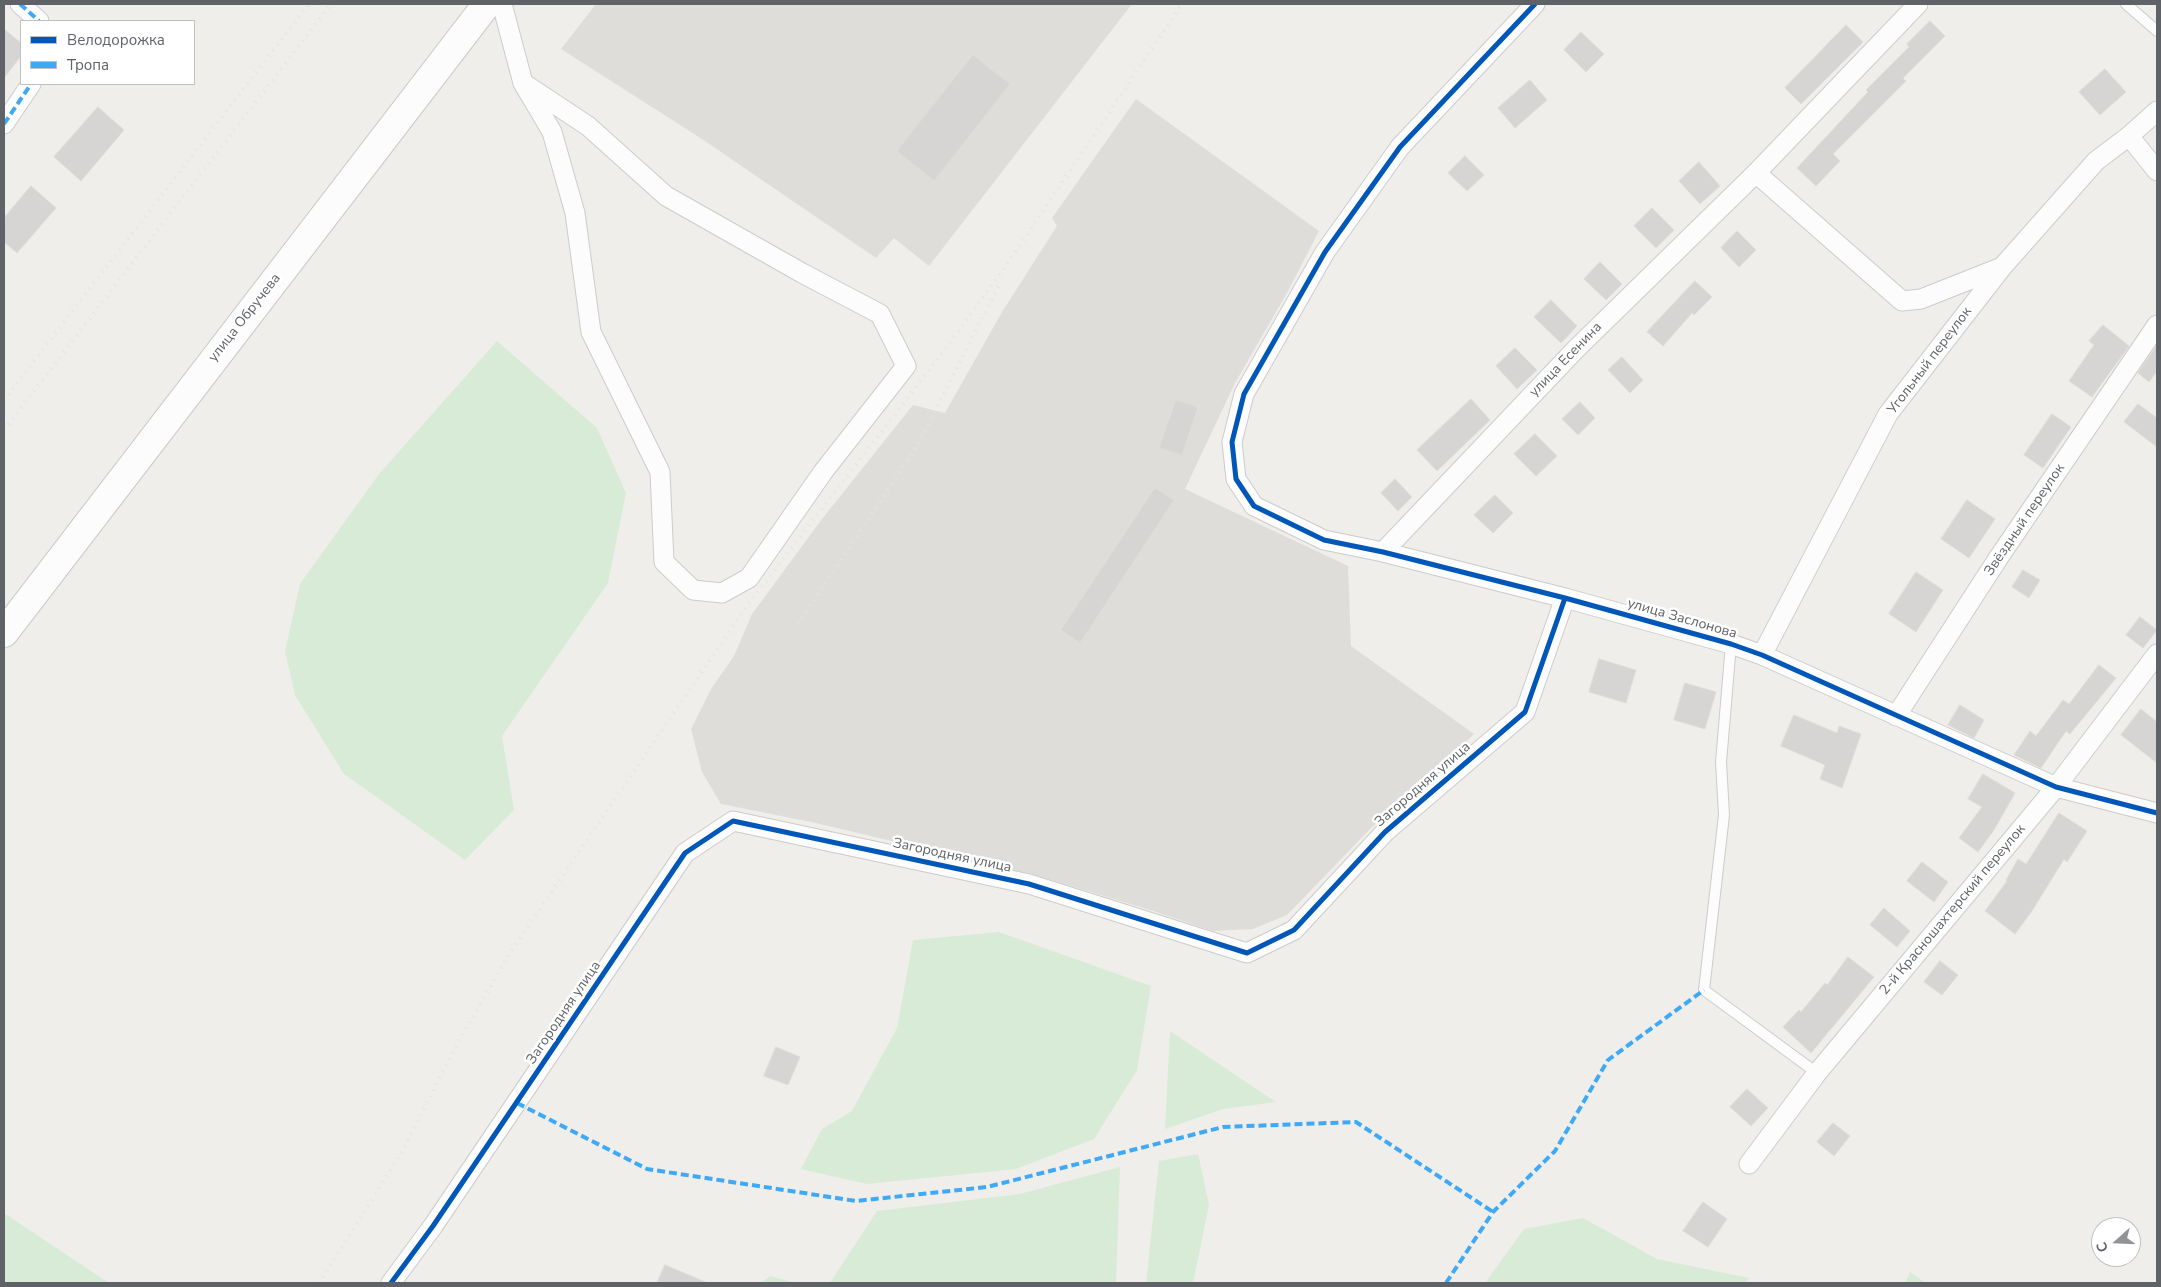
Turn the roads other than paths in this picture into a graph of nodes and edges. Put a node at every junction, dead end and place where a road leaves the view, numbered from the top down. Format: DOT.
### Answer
graph roads {
  1 [pos="20,4"];
  2 [pos="487,4"];
  3 [pos="502,4"];
  4 [pos="1535,4"];
  5 [pos="1918,4"];
  6 [pos="2126,4"];
  7 [pos="38,20"];
  8 [pos="2157,31"];
  9 [pos="523,82"];
  10 [pos="30,85"];
  11 [pos="2157,111"];
  12 [pos="4,124"];
  13 [pos="2129,136"];
  14 [pos="2157,171"];
  15 [pos="1756,173"];
  16 [pos="2003,266"];
  17 [pos="2157,325"];
  18 [pos="1383,552"];
  19 [pos="1565,598"];
  20 [pos="4,633"];
  21 [pos="1731,644"];
  22 [pos="2157,654"];
  23 [pos="1762,655"];
  24 [pos="1896,716"];
  25 [pos="2056,787"];
  26 [pos="2157,813"];
  27 [pos="1817,1074"];
  28 [pos="1749,1164"];
  29 [pos="391,1283"];
  1 -- 7 [label="street"];
  2 -- 20 [label="street, улица Обручева"];
  3 -- 9 [label="street"];
  4 -- 18 [label="street, улица Заслонова"];
  5 -- 15 [label="street"];
  6 -- 8 [label="lane"];
  9 -- 9 [label="street"];
  10 -- 12 [label="street"];
  11 -- 13 [label="street, Угольный переулок"];
  13 -- 14 [label="street"];
  13 -- 16 [label="street, Угольный переулок"];
  15 -- 16 [label="street"];
  15 -- 18 [label="street, улица Есенина"];
  16 -- 23 [label="street, Угольный переулок"];
  17 -- 24 [label="street, Звёздный переулок"];
  18 -- 19 [label="street, улица Заслонова"];
  19 -- 21 [label="street, улица Заслонова"];
  19 -- 29 [label="street, Загородняя улица"];
  21 -- 23 [label="street, улица Заслонова"];
  21 -- 27 [label="lane"];
  22 -- 25 [label="street, 2-й Красношахтерский переулок"];
  23 -- 24 [label="street, улица Заслонова"];
  24 -- 25 [label="street, улица Заслонова"];
  25 -- 26 [label="street, улица Заслонова"];
  25 -- 27 [label="street, 2-й Красношахтерский переулок"];
  27 -- 28 [label="street, 2-й Красношахтерский переулок"];
}
